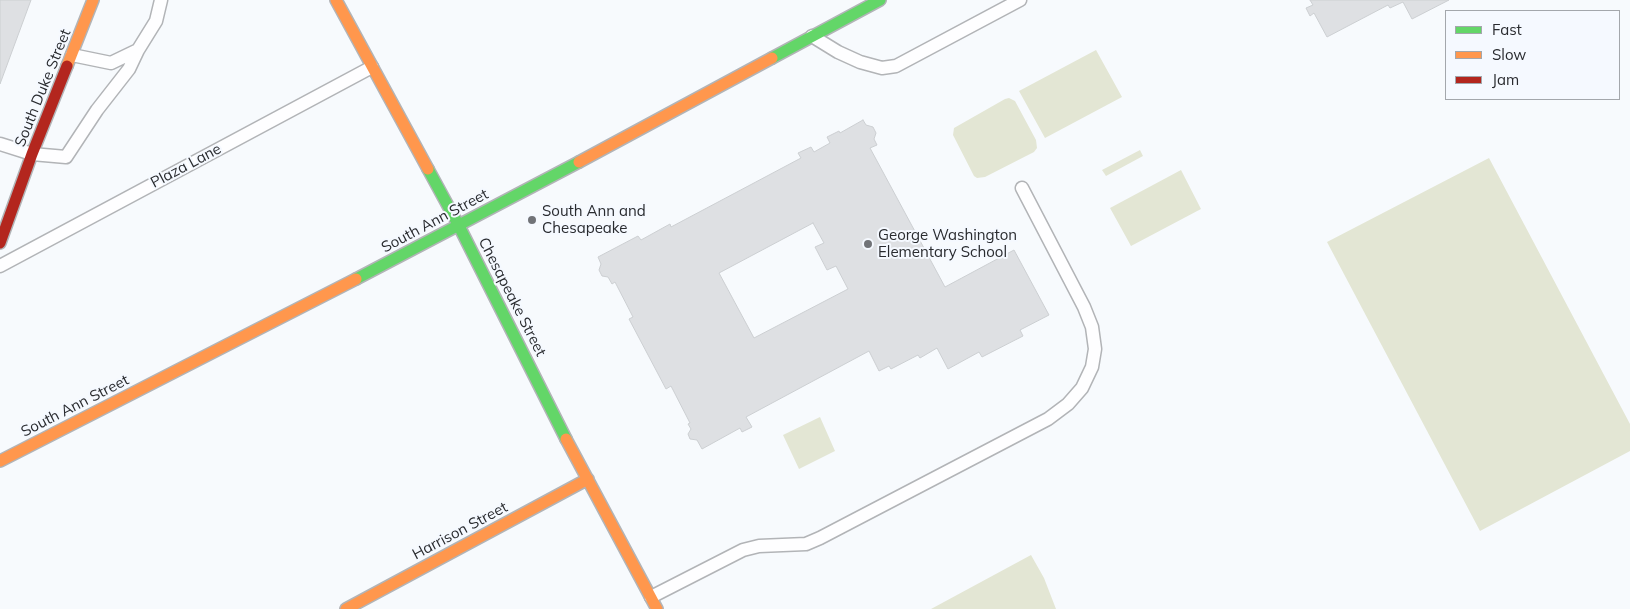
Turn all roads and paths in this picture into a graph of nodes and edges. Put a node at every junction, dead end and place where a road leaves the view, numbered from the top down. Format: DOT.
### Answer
graph roads {
  1 [pos="94,0"];
  2 [pos="161,0"];
  3 [pos="336,0"];
  4 [pos="880,0"];
  5 [pos="1020,0"];
  6 [pos="812,36"];
  7 [pos="138,50"];
  8 [pos="72,55"];
  9 [pos="372,67"];
  10 [pos="0,144"];
  11 [pos="32,154"];
  12 [pos="1022,188"];
  13 [pos="459,226"];
  14 [pos="0,243"];
  15 [pos="0,266"];
  16 [pos="0,461"];
  17 [pos="588,479"];
  18 [pos="651,597"];
  19 [pos="346,609"];
  20 [pos="657,609"];
  1 -- 8 [label="street, South Duke Street"];
  2 -- 7 [label="lane"];
  3 -- 9 [label="street, Chesapeake Street"];
  4 -- 6 [label="street, South Ann Street"];
  5 -- 6 [label="lane"];
  6 -- 13 [label="street, South Ann Street"];
  7 -- 8 [label="lane"];
  7 -- 11 [label="lane"];
  8 -- 11 [label="street, South Duke Street"];
  9 -- 13 [label="street, Chesapeake Street"];
  9 -- 15 [label="lane, Plaza Lane"];
  10 -- 11 [label="lane"];
  11 -- 14 [label="street, South Duke Street"];
  12 -- 18 [label="lane"];
  13 -- 16 [label="street, South Ann Street"];
  13 -- 17 [label="street, Chesapeake Street"];
  17 -- 18 [label="street, Chesapeake Street"];
  17 -- 19 [label="street, Harrison Street"];
  18 -- 20 [label="street, Chesapeake Street"];
}
